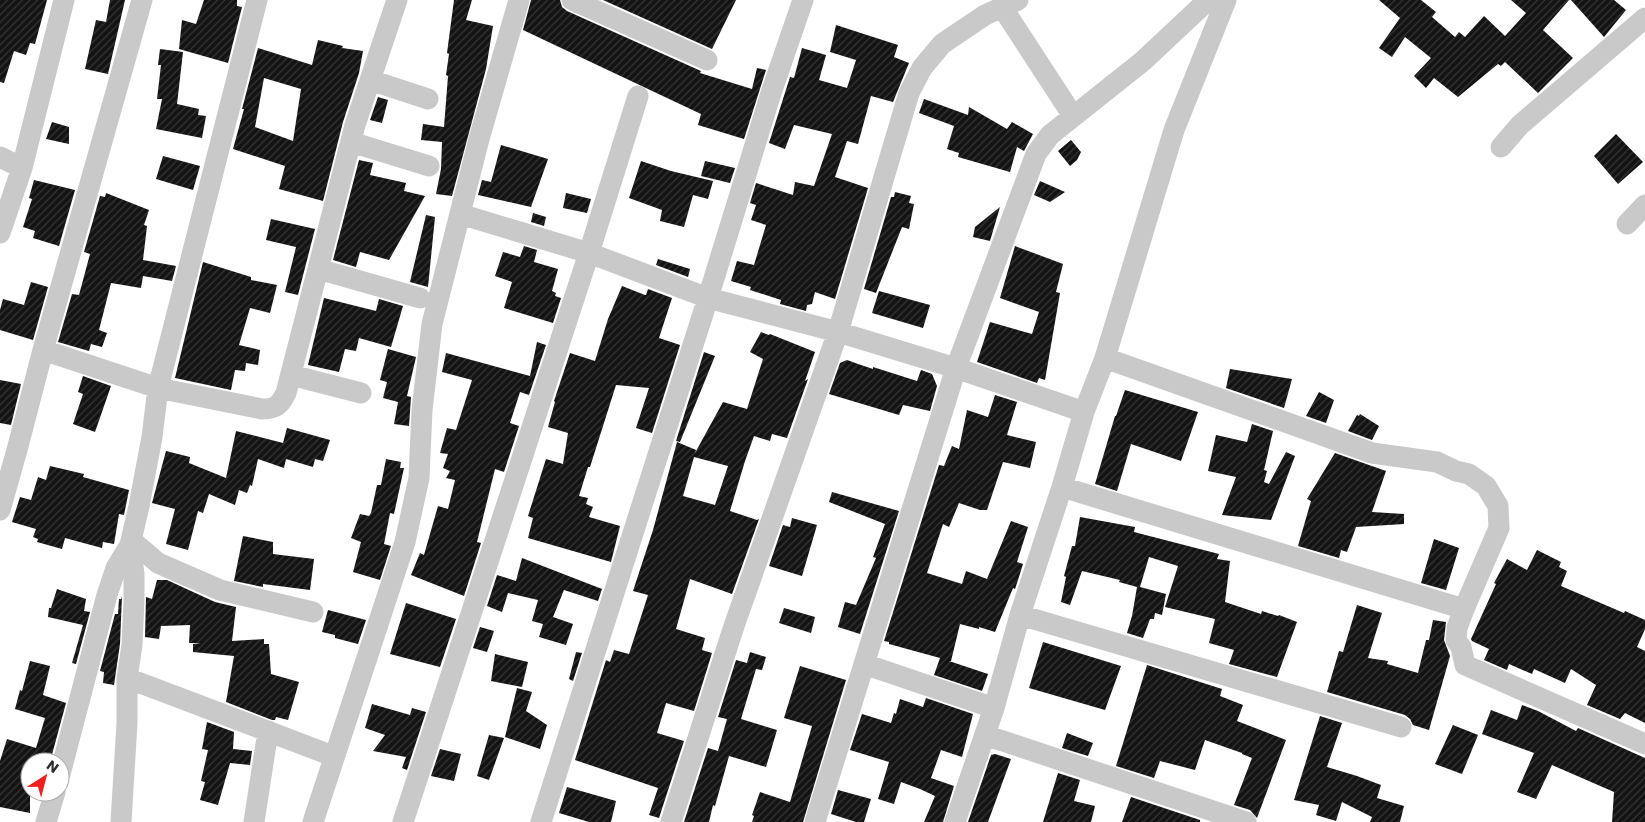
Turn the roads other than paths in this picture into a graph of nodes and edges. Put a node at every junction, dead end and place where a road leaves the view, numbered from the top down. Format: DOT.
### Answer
graph roads {
  1 [pos="64,0"];
  2 [pos="142,0"];
  3 [pos="257,0"];
  4 [pos="396,0"];
  5 [pos="519,0"];
  6 [pos="572,0"];
  7 [pos="804,0"];
  8 [pos="1208,0"];
  9 [pos="1226,0"];
  10 [pos="1010,4"];
  11 [pos="1645,18"];
  12 [pos="707,60"];
  13 [pos="370,80"];
  14 [pos="638,96"];
  15 [pos="428,99"];
  16 [pos="1073,116"];
  17 [pos="351,142"];
  18 [pos="1500,147"];
  19 [pos="0,156"];
  20 [pos="429,166"];
  21 [pos="22,168"];
  22 [pos="1645,205"];
  23 [pos="460,214"];
  24 [pos="1627,224"];
  25 [pos="0,233"];
  26 [pos="589,253"];
  27 [pos="318,269"];
  28 [pos="420,298"];
  29 [pos="708,298"];
  30 [pos="838,332"];
  31 [pos="43,350"];
  32 [pos="1105,358"];
  33 [pos="956,368"];
  34 [pos="291,375"];
  35 [pos="158,388"];
  36 [pos="361,393"];
  37 [pos="1084,412"];
  38 [pos="1062,487"];
  39 [pos="0,510"];
  40 [pos="131,542"];
  41 [pos="1464,609"];
  42 [pos="312,612"];
  43 [pos="1020,615"];
  44 [pos="864,664"];
  45 [pos="127,678"];
  46 [pos="994,708"];
  47 [pos="1401,727"];
  48 [pos="268,732"];
  49 [pos="984,735"];
  50 [pos="1645,744"];
  51 [pos="66,752"];
  52 [pos="333,756"];
  53 [pos="52,802"];
  54 [pos="408,821"];
  55 [pos="46,822"];
  56 [pos="122,822"];
  57 [pos="254,822"];
  58 [pos="312,822"];
  59 [pos="541,822"];
  60 [pos="672,822"];
  61 [pos="815,822"];
  62 [pos="956,822"];
  63 [pos="1246,822"];
  1 -- 21 [label="street"];
  2 -- 31 [label="street"];
  3 -- 35 [label="street"];
  4 -- 13 [label="street"];
  5 -- 23 [label="street"];
  6 -- 12 [label="street"];
  7 -- 29 [label="street"];
  8 -- 16 [label="street"];
  9 -- 32 [label="street"];
  10 -- 16 [label="street"];
  10 -- 30 [label="street"];
  11 -- 18 [label="street"];
  13 -- 15 [label="street"];
  13 -- 17 [label="street"];
  14 -- 26 [label="street"];
  16 -- 33 [label="street"];
  17 -- 20 [label="street"];
  17 -- 27 [label="street"];
  19 -- 21 [label="street"];
  21 -- 25 [label="street"];
  22 -- 24 [label="street"];
  23 -- 26 [label="street"];
  23 -- 52 [label="street"];
  26 -- 29 [label="street"];
  26 -- 54 [label="street"];
  27 -- 28 [label="street"];
  27 -- 34 [label="street"];
  29 -- 30 [label="street"];
  29 -- 59 [label="street"];
  30 -- 33 [label="street"];
  30 -- 60 [label="street"];
  31 -- 35 [label="street"];
  31 -- 39 [label="street"];
  32 -- 37 [label="street"];
  32 -- 41 [label="street"];
  33 -- 37 [label="street"];
  33 -- 44 [label="street"];
  34 -- 35 [label="street"];
  34 -- 36 [label="street"];
  35 -- 40 [label="street"];
  37 -- 38 [label="street"];
  38 -- 41 [label="street"];
  38 -- 43 [label="street"];
  40 -- 42 [label="street"];
  40 -- 45 [label="street"];
  40 -- 51 [label="street"];
  41 -- 50 [label="street"];
  43 -- 46 [label="street"];
  43 -- 47 [label="street"];
  44 -- 46 [label="street"];
  44 -- 61 [label="street"];
  45 -- 48 [label="street"];
  45 -- 56 [label="street"];
  46 -- 49 [label="street"];
  48 -- 52 [label="street"];
  48 -- 57 [label="street"];
  49 -- 62 [label="street"];
  49 -- 63 [label="street"];
  52 -- 58 [label="street"];
  53 -- 55 [label="street"];
}
